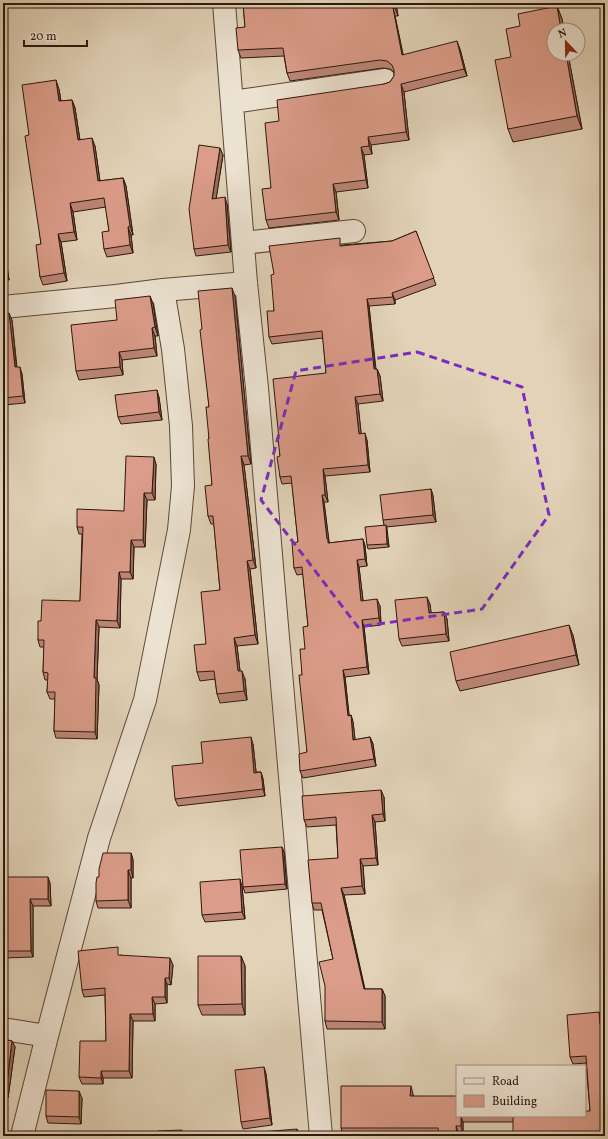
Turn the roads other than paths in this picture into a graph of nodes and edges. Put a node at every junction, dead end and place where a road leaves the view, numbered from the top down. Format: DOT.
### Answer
graph roads {
  1 [pos="224,3"];
  2 [pos="384,80"];
  3 [pos="232,102"];
  4 [pos="354,231"];
  5 [pos="243,243"];
  6 [pos="246,283"];
  7 [pos="180,288"];
  8 [pos="3,307"];
  9 [pos="3,1029"];
  10 [pos="47,1036"];
  11 [pos="22,1136"];
  12 [pos="321,1136"];
  1 -- 3 [label="street"];
  2 -- 3 [label="street"];
  3 -- 5 [label="street"];
  4 -- 5 [label="street"];
  5 -- 6 [label="street"];
  6 -- 7 [label="street"];
  6 -- 12 [label="street"];
  7 -- 8 [label="street"];
  7 -- 10 [label="street"];
  9 -- 10 [label="street"];
  10 -- 11 [label="street"];
}
